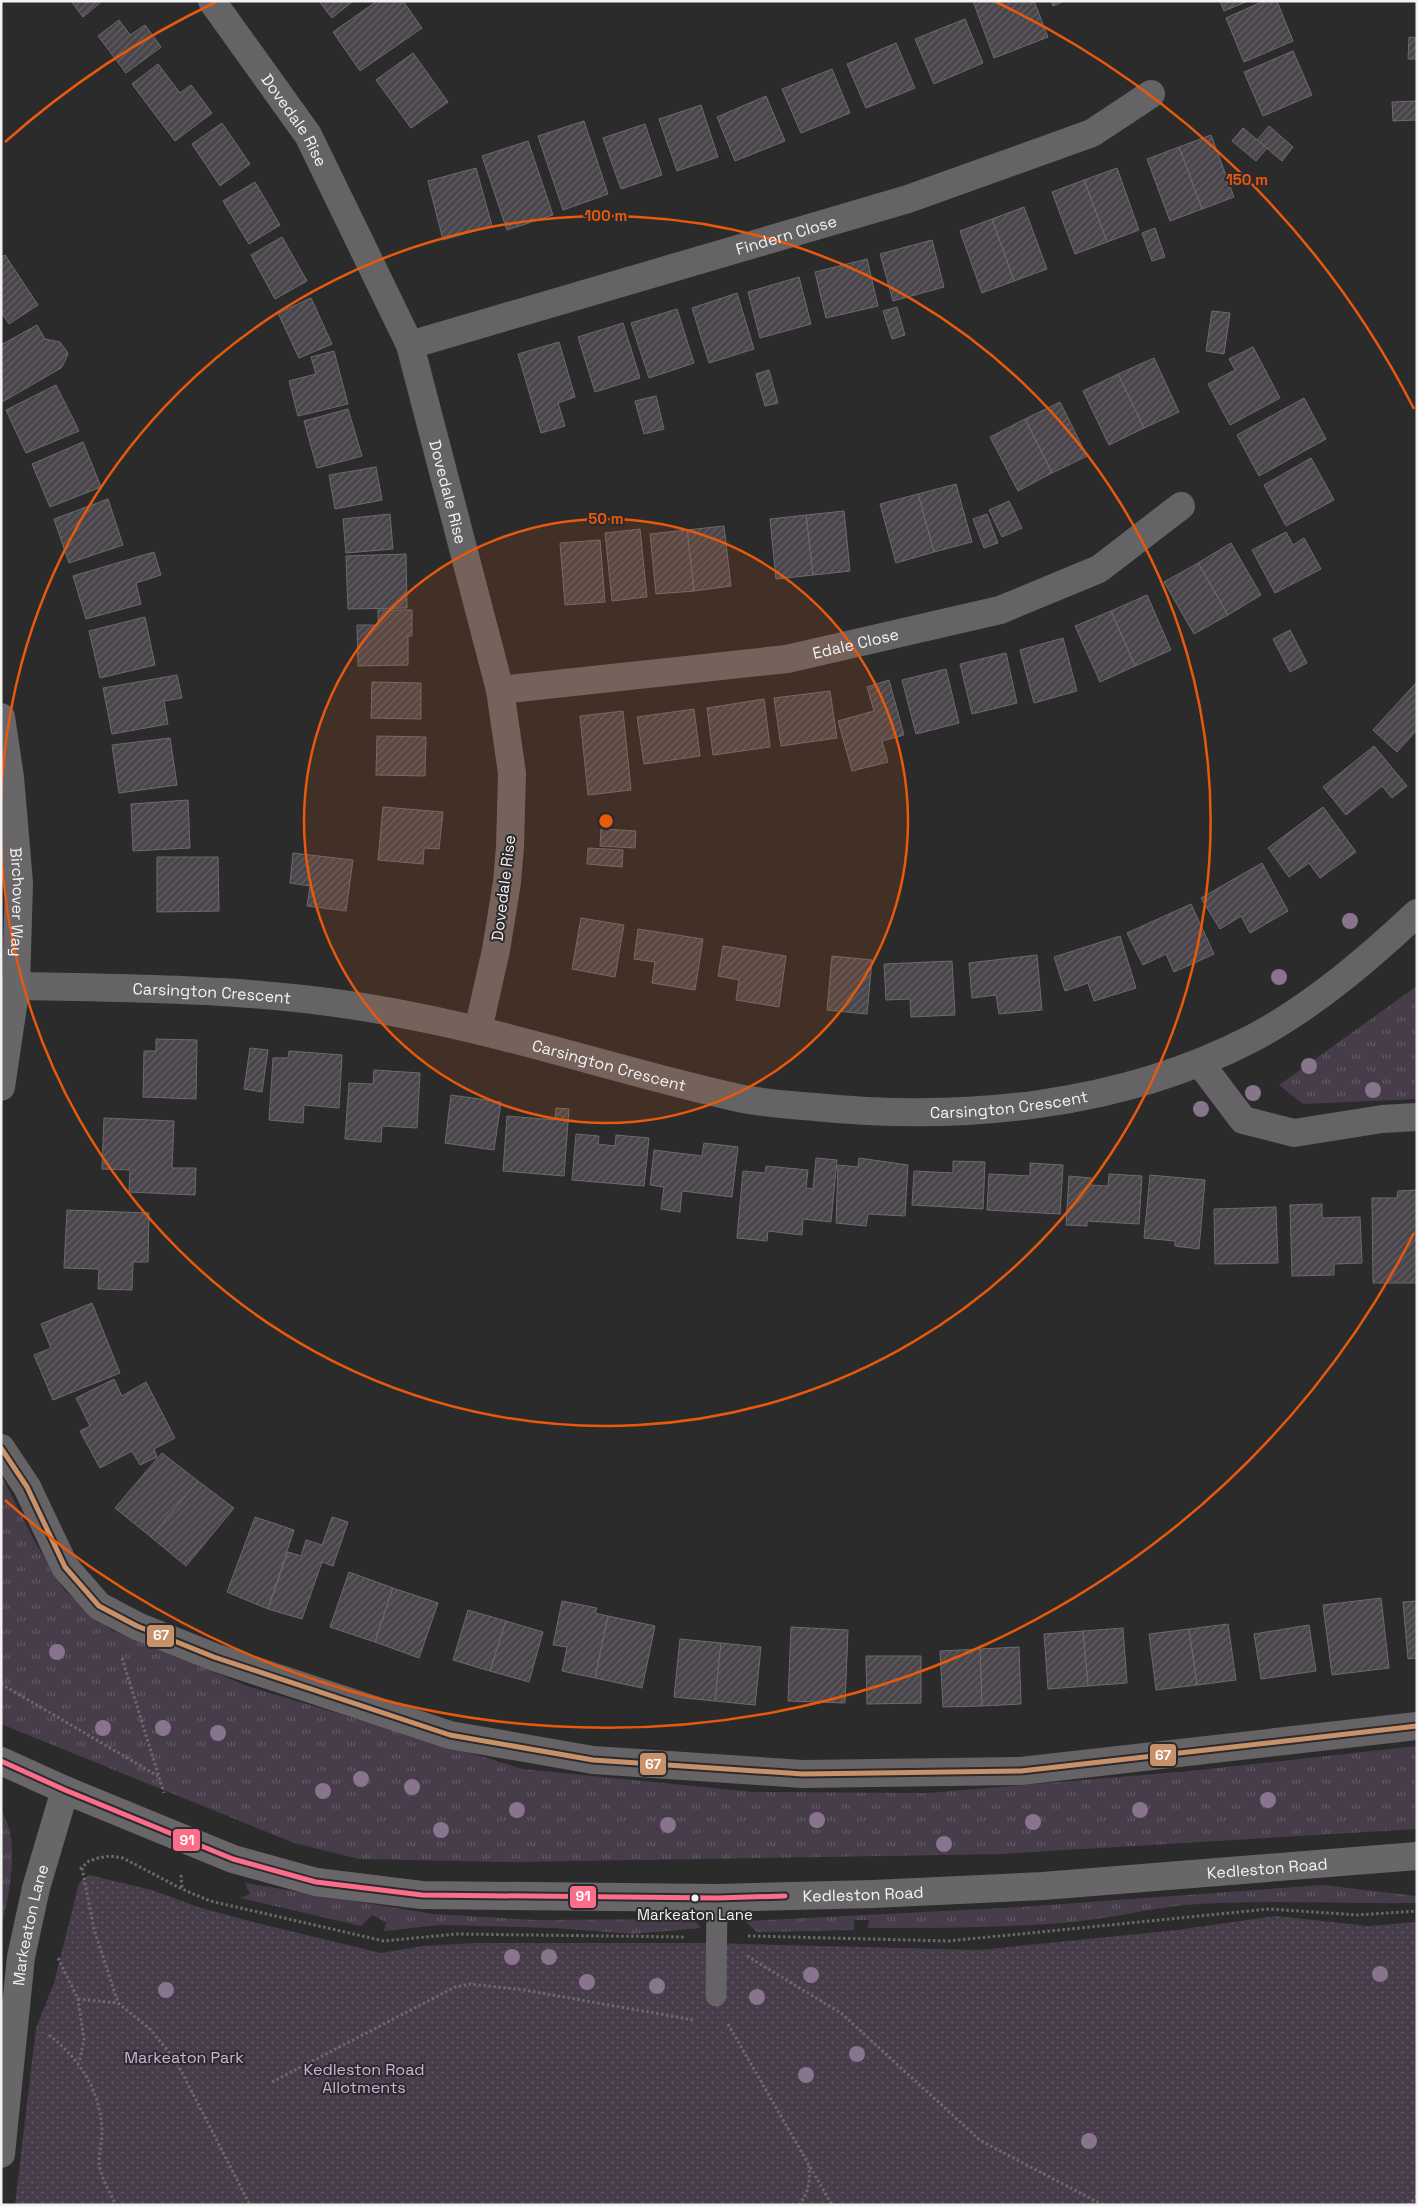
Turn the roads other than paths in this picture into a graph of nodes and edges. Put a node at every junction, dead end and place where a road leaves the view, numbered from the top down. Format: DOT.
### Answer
graph roads {
  1 [pos="212,1"];
  2 [pos="1151,94"];
  3 [pos="410,345"];
  4 [pos="1181,506"];
  5 [pos="500,690"];
  6 [pos="2,720"];
  7 [pos="1417,913"];
  8 [pos="16,986"];
  9 [pos="478,1030"];
  10 [pos="1200,1063"];
  11 [pos="1,1087"];
  12 [pos="1417,1117"];
  13 [pos="1,1448"];
  14 [pos="1417,1726"];
  15 [pos="1,1761"];
  16 [pos="66,1790"];
  17 [pos="1417,1856"];
  18 [pos="716,1898"];
  19 [pos="716,1996"];
  20 [pos="1,2154"];
  1 -- 3 [label="street, Dovedale Rise"];
  2 -- 3 [label="street, Findern Close"];
  3 -- 5 [label="street, Dovedale Rise"];
  4 -- 5 [label="street, Edale Close"];
  5 -- 9 [label="street, Dovedale Rise"];
  6 -- 8 [label="street, Birchover Way"];
  7 -- 10 [label="street, Carsington Crescent"];
  8 -- 9 [label="street, Carsington Crescent"];
  8 -- 11 [label="street, Birchover Way"];
  9 -- 10 [label="street, Carsington Crescent"];
  10 -- 12 [label="street"];
  13 -- 14 [label="street"];
  15 -- 16 [label="street, Kedleston Road"];
  16 -- 18 [label="street, Kedleston Road"];
  16 -- 20 [label="street, Markeaton Lane"];
  17 -- 18 [label="street, Kedleston Road"];
  18 -- 19 [label="lane"];
}
